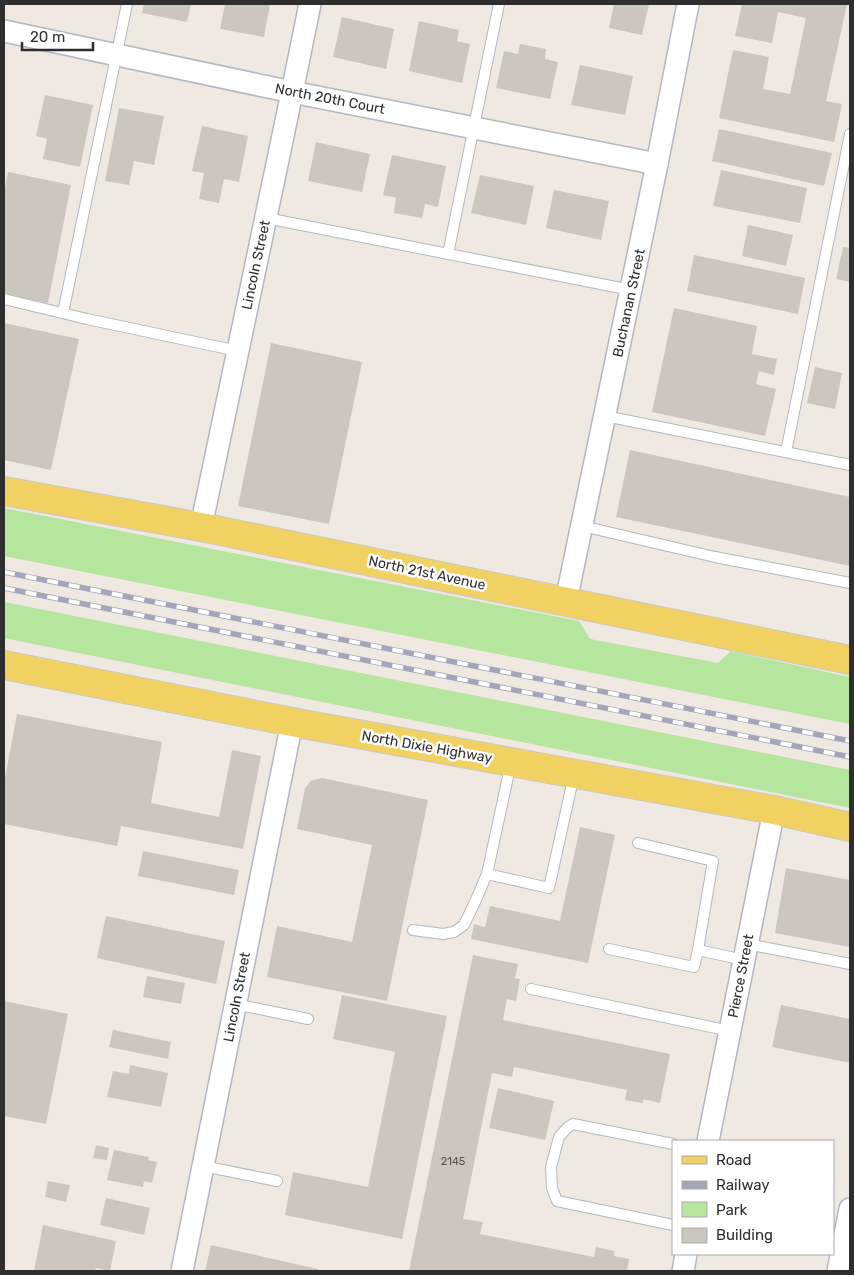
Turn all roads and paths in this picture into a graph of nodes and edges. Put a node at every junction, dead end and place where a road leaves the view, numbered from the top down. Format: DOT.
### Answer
graph roads {
  1 [pos="127,4"];
  2 [pos="310,4"];
  3 [pos="499,4"];
  4 [pos="688,4"];
  5 [pos="4,31"];
  6 [pos="116,55"];
  7 [pos="292,92"];
  8 [pos="475,128"];
  9 [pos="850,134"];
  10 [pos="658,164"];
  11 [pos="266,218"];
  12 [pos="448,254"];
  13 [pos="631,290"];
  14 [pos="4,299"];
  15 [pos="64,313"];
  16 [pos="238,351"];
  17 [pos="605,416"];
  18 [pos="786,452"];
  19 [pos="850,465"];
  20 [pos="4,491"];
  21 [pos="582,526"];
  22 [pos="202,527"];
  23 [pos="850,583"];
  24 [pos="566,601"];
  25 [pos="850,660"];
  26 [pos="4,665"];
  27 [pos="292,722"];
  28 [pos="511,762"];
  29 [pos="574,774"];
  30 [pos="774,810"];
  31 [pos="850,827"];
  32 [pos="638,843"];
  33 [pos="487,874"];
  34 [pos="412,930"];
  35 [pos="609,949"];
  36 [pos="698,950"];
  37 [pos="746,952"];
  38 [pos="850,964"];
  39 [pos="531,989"];
  40 [pos="235,1004"];
  41 [pos="308,1020"];
  42 [pos="730,1031"];
  43 [pos="708,1140"];
  44 [pos="672,1144"];
  45 [pos="203,1166"];
  46 [pos="277,1181"];
  47 [pos="850,1209"];
  48 [pos="672,1225"];
  49 [pos="686,1255"];
  50 [pos="182,1271"];
  51 [pos="683,1271"];
  52 [pos="838,1271"];
  1 -- 6 [label="lane"];
  2 -- 7 [label="street, Lincoln Street"];
  3 -- 8 [label="lane"];
  4 -- 10 [label="street, Buchanan Street"];
  5 -- 6 [label="street, North 20th Court"];
  6 -- 7 [label="street, North 20th Court"];
  6 -- 15 [label="lane"];
  7 -- 8 [label="street, North 20th Court"];
  7 -- 11 [label="street, Lincoln Street"];
  8 -- 10 [label="street, North 20th Court"];
  8 -- 12 [label="lane"];
  9 -- 18 [label="lane"];
  10 -- 13 [label="street, Buchanan Street"];
  11 -- 12 [label="lane"];
  11 -- 16 [label="street, Lincoln Street"];
  12 -- 13 [label="lane"];
  13 -- 17 [label="street, Buchanan Street"];
  14 -- 15 [label="lane"];
  15 -- 16 [label="lane"];
  16 -- 22 [label="street, Lincoln Street"];
  17 -- 18 [label="lane"];
  17 -- 21 [label="street, Buchanan Street"];
  18 -- 19 [label="lane"];
  20 -- 22 [label="main road, North 21st Avenue"];
  21 -- 23 [label="lane"];
  21 -- 24 [label="street, Buchanan Street"];
  22 -- 24 [label="main road, North 21st Avenue"];
  24 -- 25 [label="main road, North 21st Avenue"];
  26 -- 27 [label="main road, North Dixie Highway"];
  27 -- 28 [label="main road, North Dixie Highway"];
  27 -- 40 [label="street, Lincoln Street"];
  28 -- 29 [label="main road, North Dixie Highway"];
  28 -- 33 [label="lane"];
  29 -- 30 [label="main road, North Dixie Highway"];
  29 -- 33 [label="lane"];
  30 -- 31 [label="main road, North Dixie Highway"];
  30 -- 37 [label="street, Pierce Street"];
  32 -- 36 [label="lane"];
  33 -- 34 [label="lane"];
  35 -- 36 [label="lane"];
  36 -- 37 [label="lane"];
  37 -- 38 [label="lane"];
  37 -- 42 [label="street, Pierce Street"];
  39 -- 42 [label="lane"];
  40 -- 41 [label="lane"];
  40 -- 45 [label="street, Lincoln Street"];
  42 -- 43 [label="street, Pierce Street"];
  44 -- 48 [label="lane"];
  45 -- 46 [label="lane"];
  45 -- 50 [label="street, Lincoln Street"];
  47 -- 52 [label="street"];
  49 -- 51 [label="street"];
}
